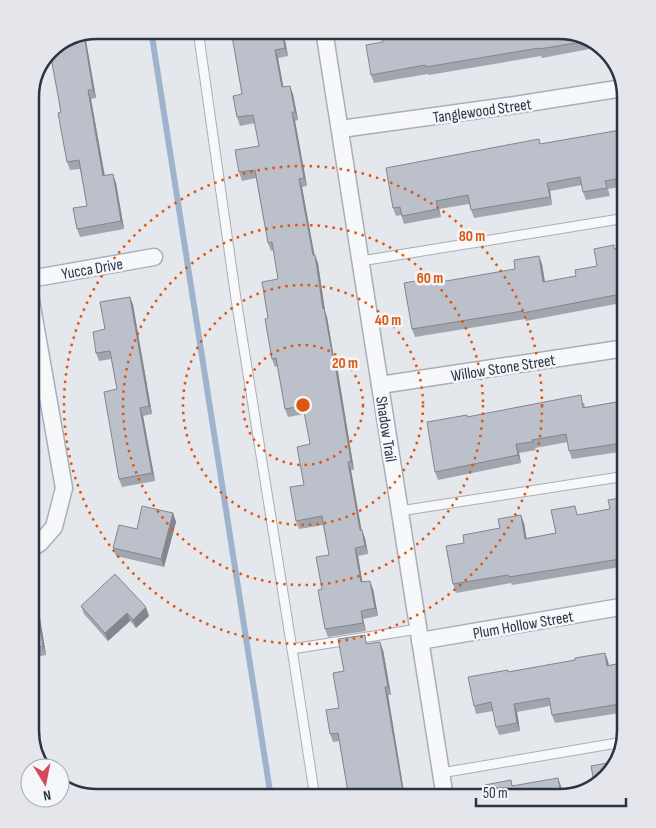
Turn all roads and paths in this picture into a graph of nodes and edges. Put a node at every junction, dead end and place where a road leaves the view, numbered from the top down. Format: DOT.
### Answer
graph roads {
  1 [pos="199,39"];
  2 [pos="326,39"];
  3 [pos="616,89"];
  4 [pos="341,129"];
  5 [pos="617,219"];
  6 [pos="154,257"];
  7 [pos="361,261"];
  8 [pos="39,277"];
  9 [pos="39,346"];
  10 [pos="617,349"];
  11 [pos="380,385"];
  12 [pos="617,477"];
  13 [pos="400,511"];
  14 [pos="39,544"];
  15 [pos="617,607"];
  16 [pos="419,635"];
  17 [pos="292,649"];
  18 [pos="616,743"];
  19 [pos="441,772"];
  20 [pos="314,789"];
  21 [pos="444,789"];
  1 -- 17 [label="lane"];
  2 -- 4 [label="street, Shadow Trail"];
  3 -- 4 [label="street, Tanglewood Street"];
  4 -- 7 [label="street, Shadow Trail"];
  5 -- 7 [label="lane"];
  6 -- 8 [label="street, Yucca Drive"];
  7 -- 11 [label="street, Shadow Trail"];
  9 -- 14 [label="street"];
  10 -- 11 [label="street, Willow Stone Street"];
  11 -- 13 [label="street, Shadow Trail"];
  12 -- 13 [label="lane"];
  13 -- 16 [label="street, Shadow Trail"];
  15 -- 16 [label="street, Plum Hollow Street"];
  16 -- 17 [label="lane"];
  16 -- 19 [label="street, Shadow Trail"];
  17 -- 20 [label="lane"];
  18 -- 19 [label="lane"];
  19 -- 21 [label="street, Shadow Trail"];
}
